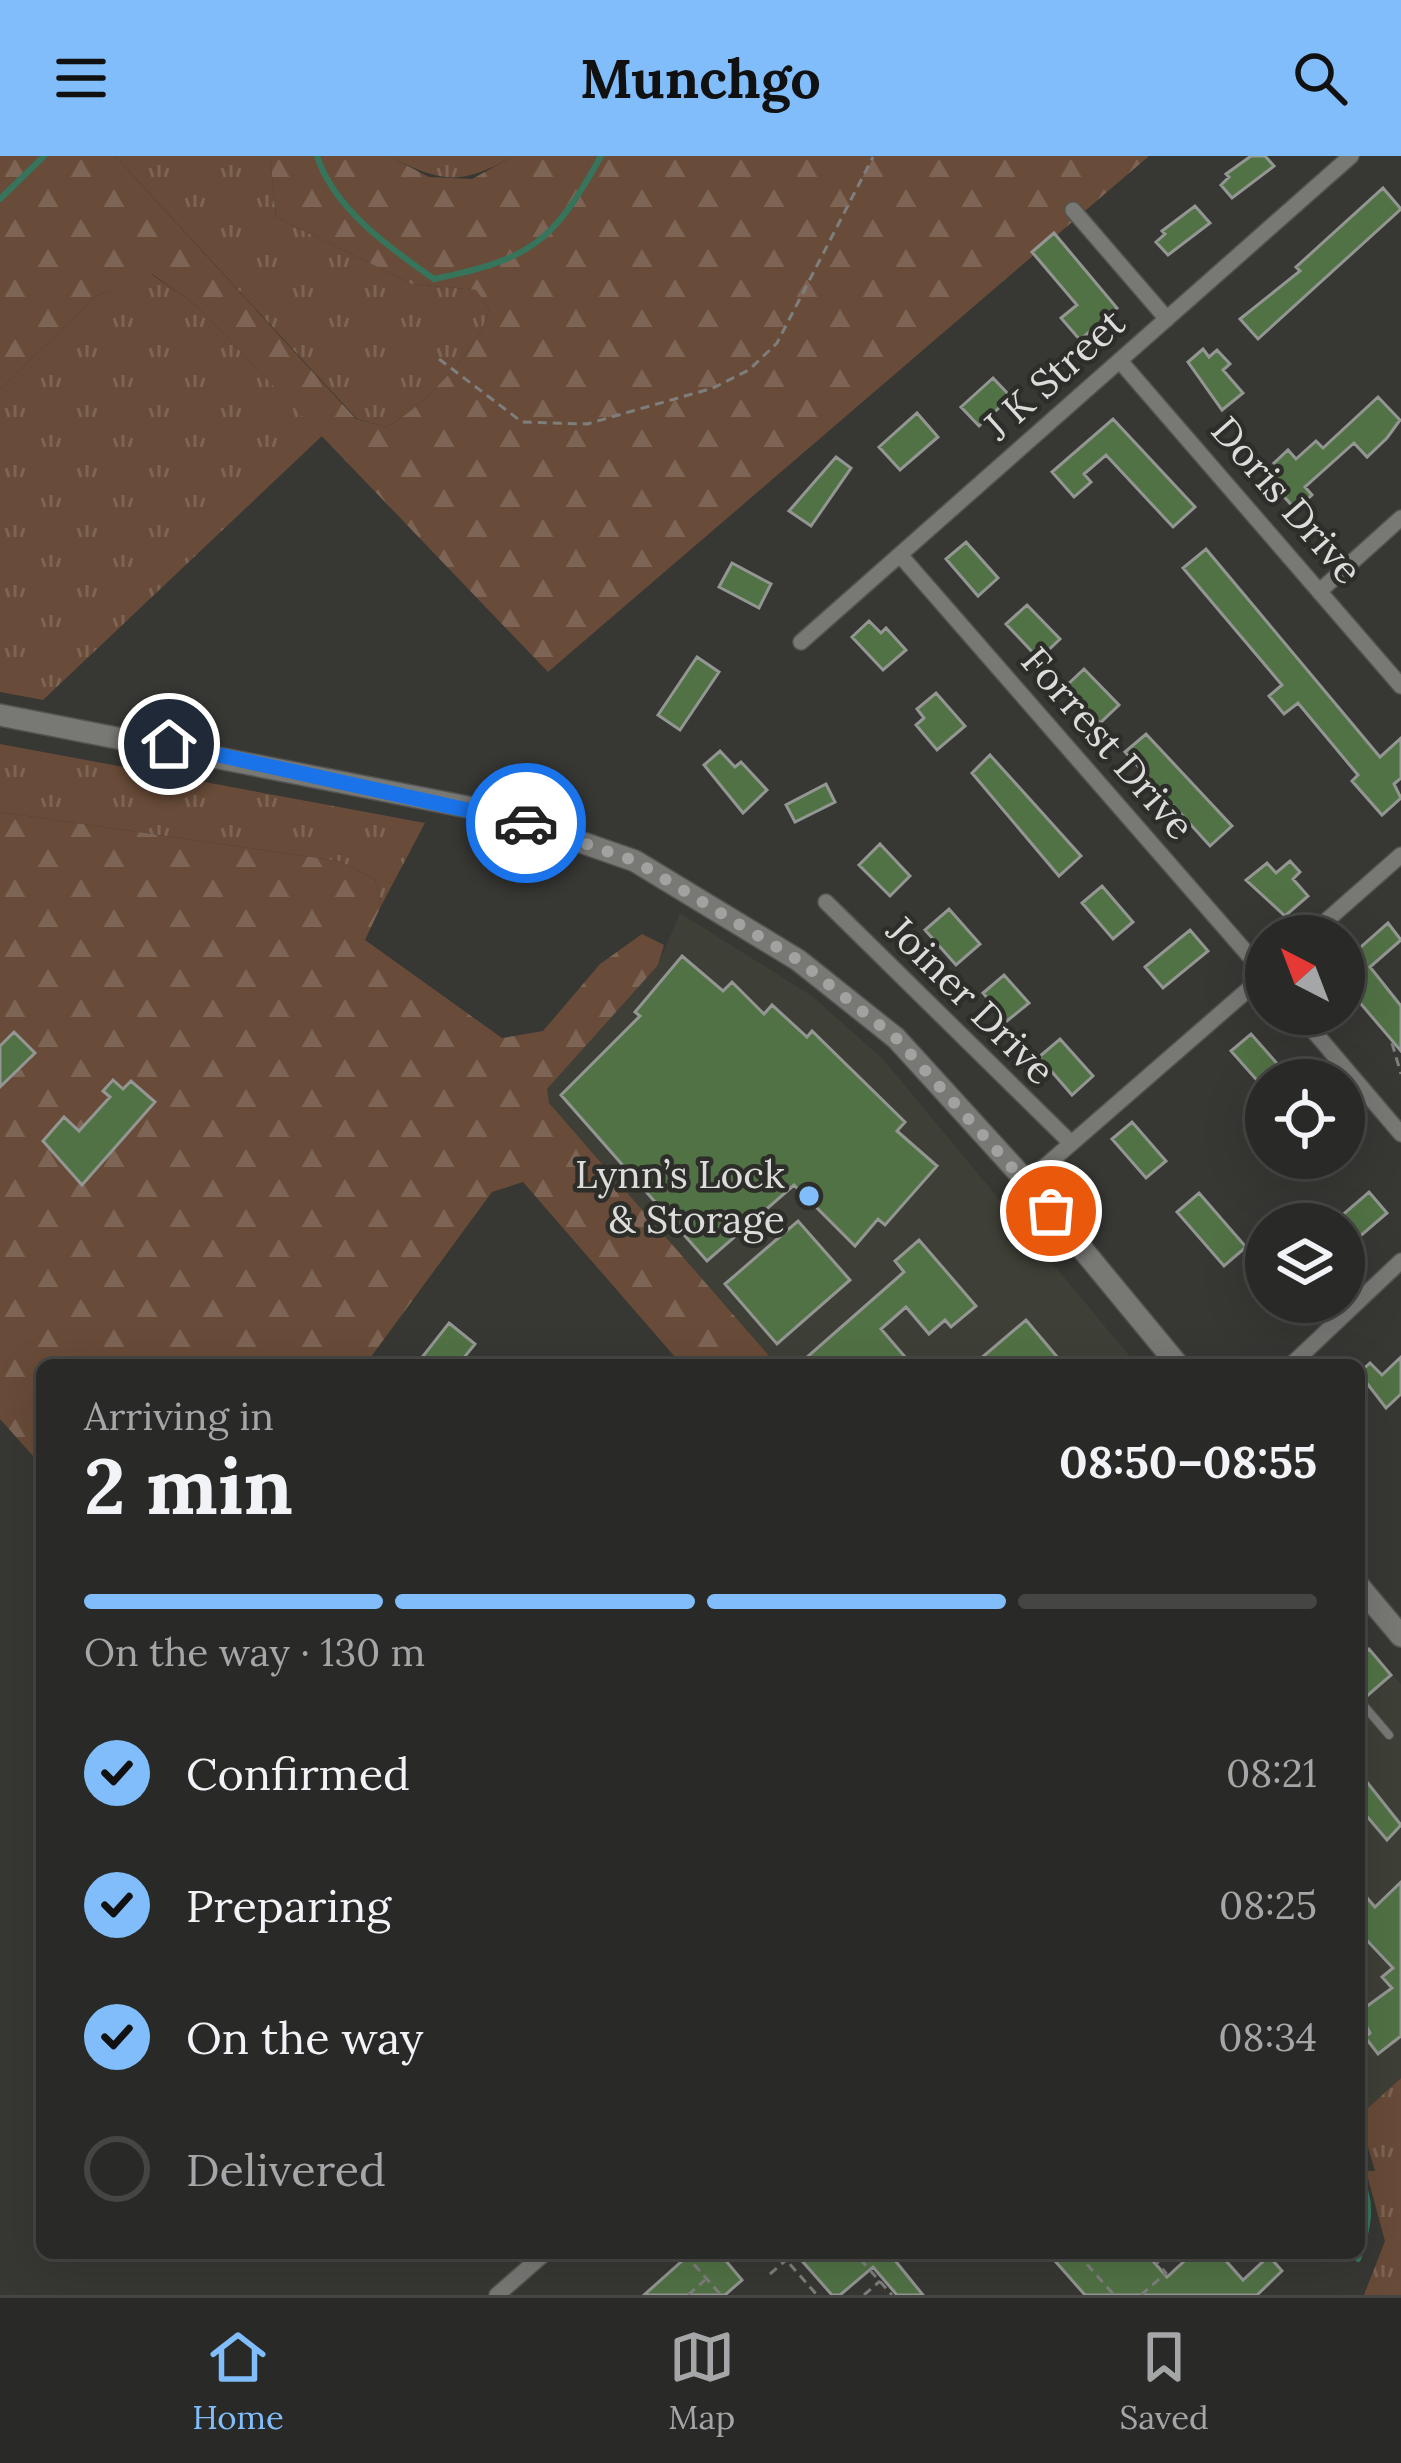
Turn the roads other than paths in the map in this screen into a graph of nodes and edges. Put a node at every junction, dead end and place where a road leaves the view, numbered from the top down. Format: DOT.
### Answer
graph roads {
  1 [pos="1351,156"];
  2 [pos="1072,210"];
  3 [pos="1167,319"];
  4 [pos="1120,361"];
  5 [pos="1401,518"];
  6 [pos="900,555"];
  7 [pos="1322,589"];
  8 [pos="801,642"];
  9 [pos="1401,686"];
  10 [pos="0,715"];
  11 [pos="1401,855"];
  12 [pos="826,902"];
  13 [pos="1333,915"];
  14 [pos="1245,951"];
  15 [pos="1245,993"];
  16 [pos="1317,1035"];
  17 [pos="1401,1134"];
  18 [pos="1071,1143"];
  19 [pos="1027,1183"];
  20 [pos="1401,1261"];
  21 [pos="1173,1359"];
  22 [pos="1297,1359"];
  23 [pos="1365,1593"];
  24 [pos="1401,1636"];
  25 [pos="1365,1707"];
  26 [pos="1389,1735"];
  27 [pos="538,2259"];
  28 [pos="497,2295"];
  1 -- 3 [label="street, J K Street"];
  2 -- 3 [label="street"];
  3 -- 4 [label="street, J K Street"];
  4 -- 6 [label="street, J K Street"];
  4 -- 7 [label="street, Doris Drive"];
  5 -- 7 [label="street"];
  6 -- 8 [label="street, J K Street"];
  6 -- 14 [label="street, Forrest Drive"];
  7 -- 9 [label="street, Doris Drive"];
  10 -- 19 [label="main road"];
  11 -- 13 [label="street"];
  12 -- 18 [label="street, Joiner Drive"];
  15 -- 18 [label="street"];
  16 -- 17 [label="street"];
  18 -- 19 [label="street"];
  19 -- 21 [label="main road"];
  20 -- 22 [label="street"];
  23 -- 24 [label="main road"];
  25 -- 26 [label="lane"];
  27 -- 28 [label="street"];
}
